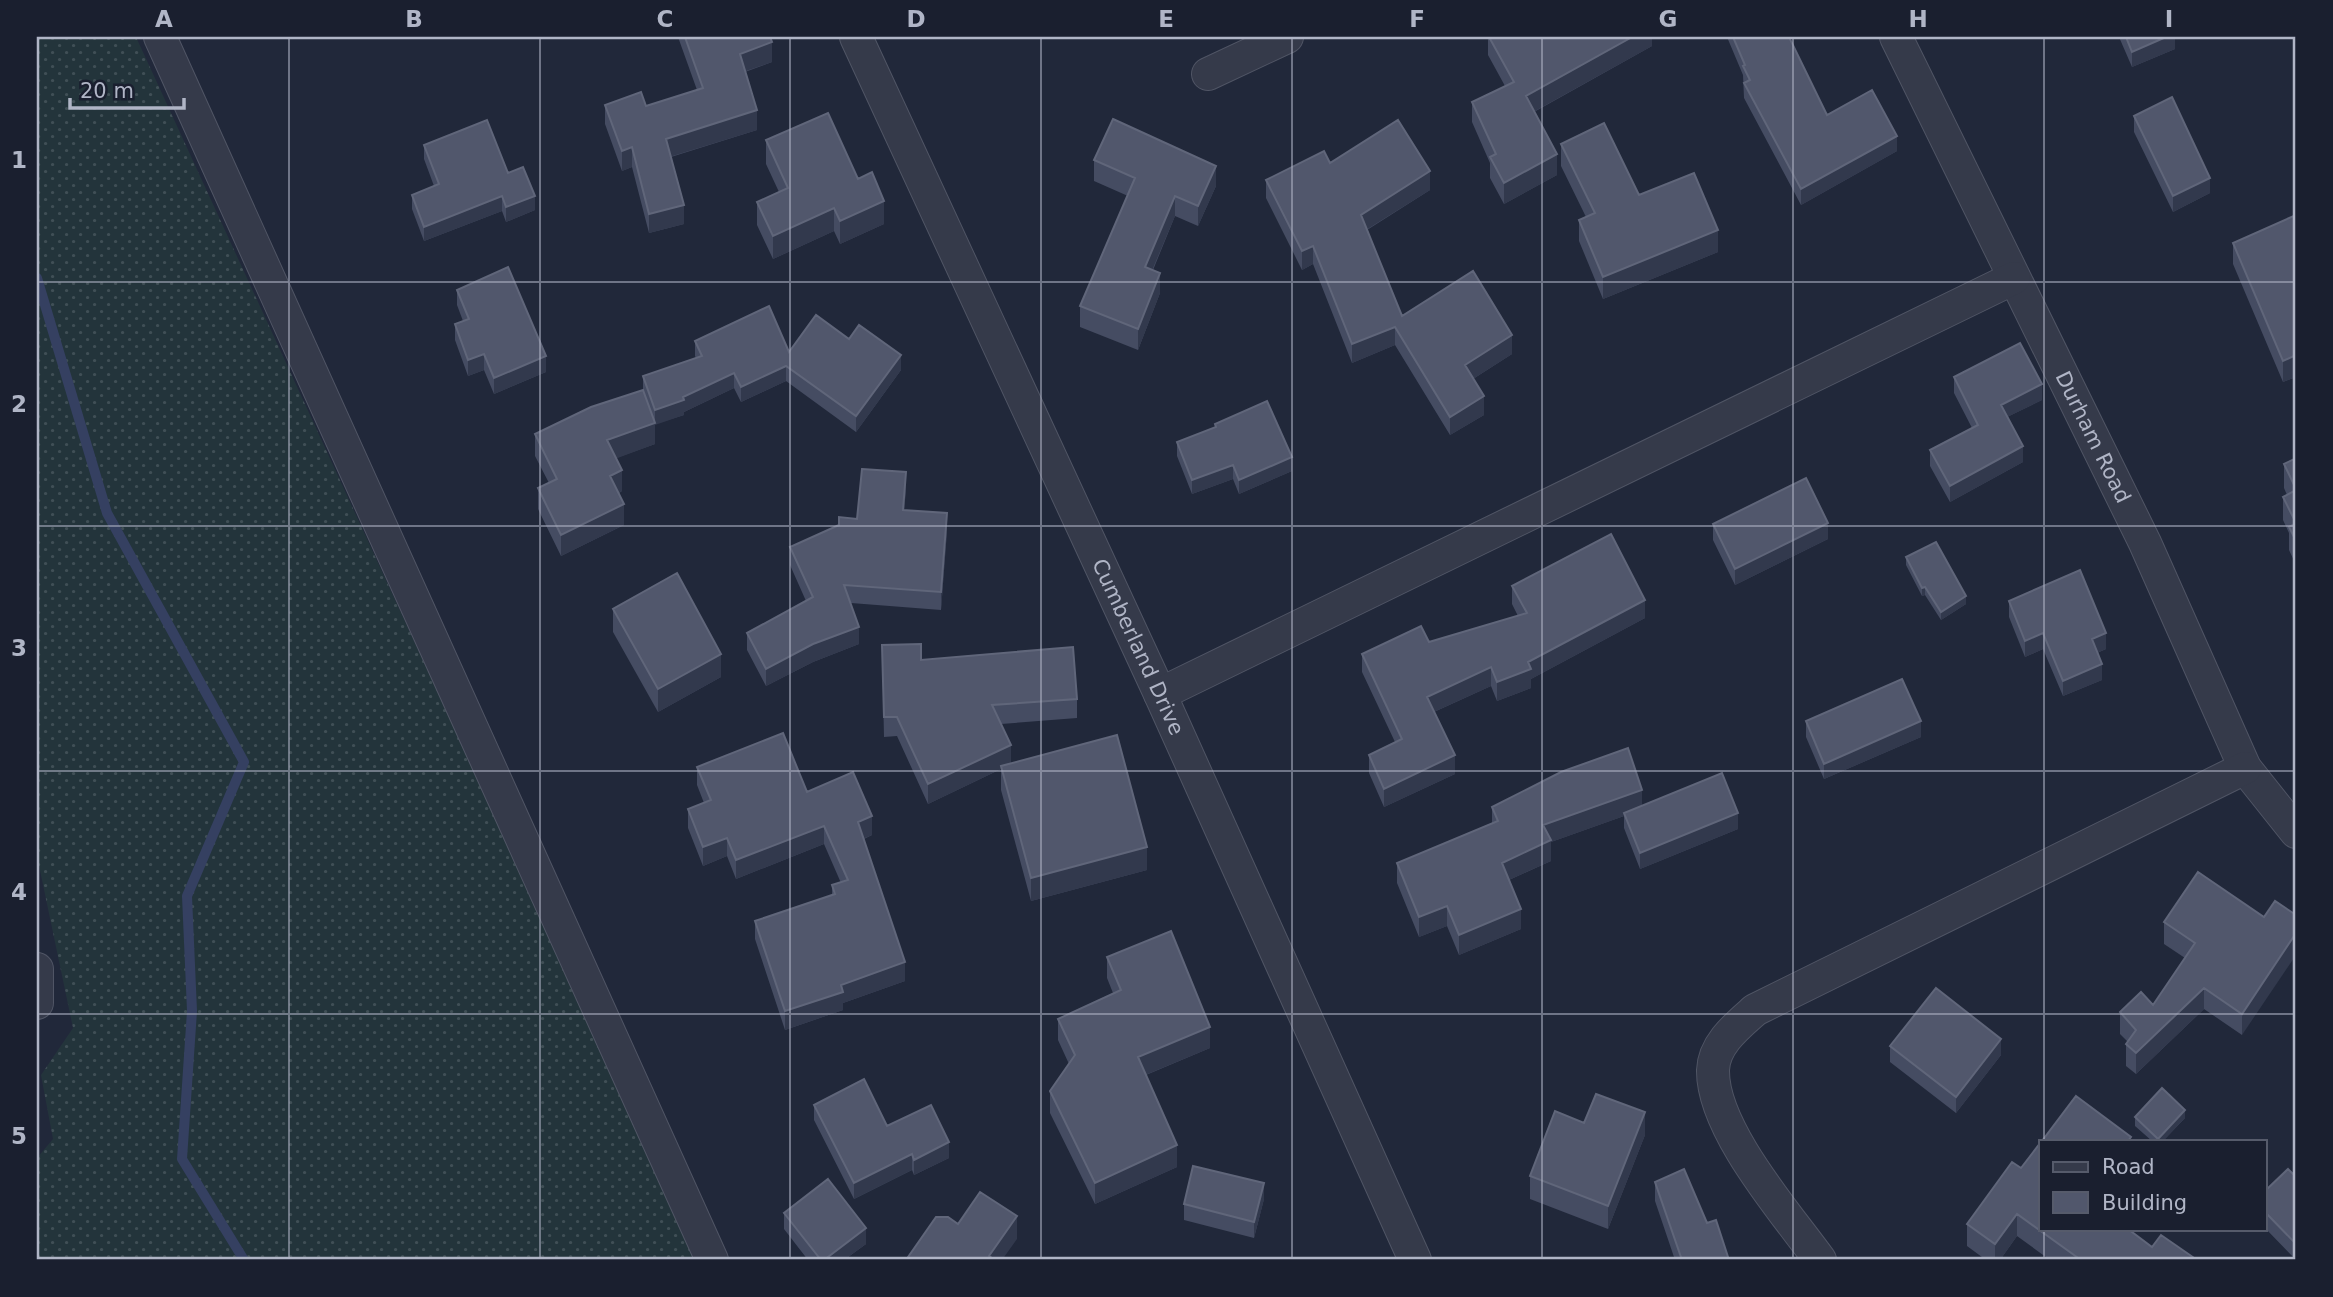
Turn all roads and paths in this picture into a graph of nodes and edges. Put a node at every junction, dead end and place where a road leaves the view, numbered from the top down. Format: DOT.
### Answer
graph roads {
  1 [pos="160,37"];
  2 [pos="856,37"];
  3 [pos="1287,37"];
  4 [pos="1896,37"];
  5 [pos="1208,74"];
  6 [pos="2014,278"];
  7 [pos="1160,694"];
  8 [pos="2245,768"];
  9 [pos="2296,832"];
  10 [pos="37,969"];
  11 [pos="37,1003"];
  12 [pos="712,1260"];
  13 [pos="1415,1260"];
  14 [pos="1820,1260"];
  1 -- 12 [label="street"];
  2 -- 7 [label="street, Cumberland Drive"];
  3 -- 5 [label="street"];
  4 -- 6 [label="street, Durham Road"];
  6 -- 7 [label="street"];
  6 -- 8 [label="street, Durham Road"];
  7 -- 13 [label="street, Cumberland Drive"];
  8 -- 9 [label="street, Durham Road"];
  8 -- 14 [label="street"];
  10 -- 11 [label="street"];
}
